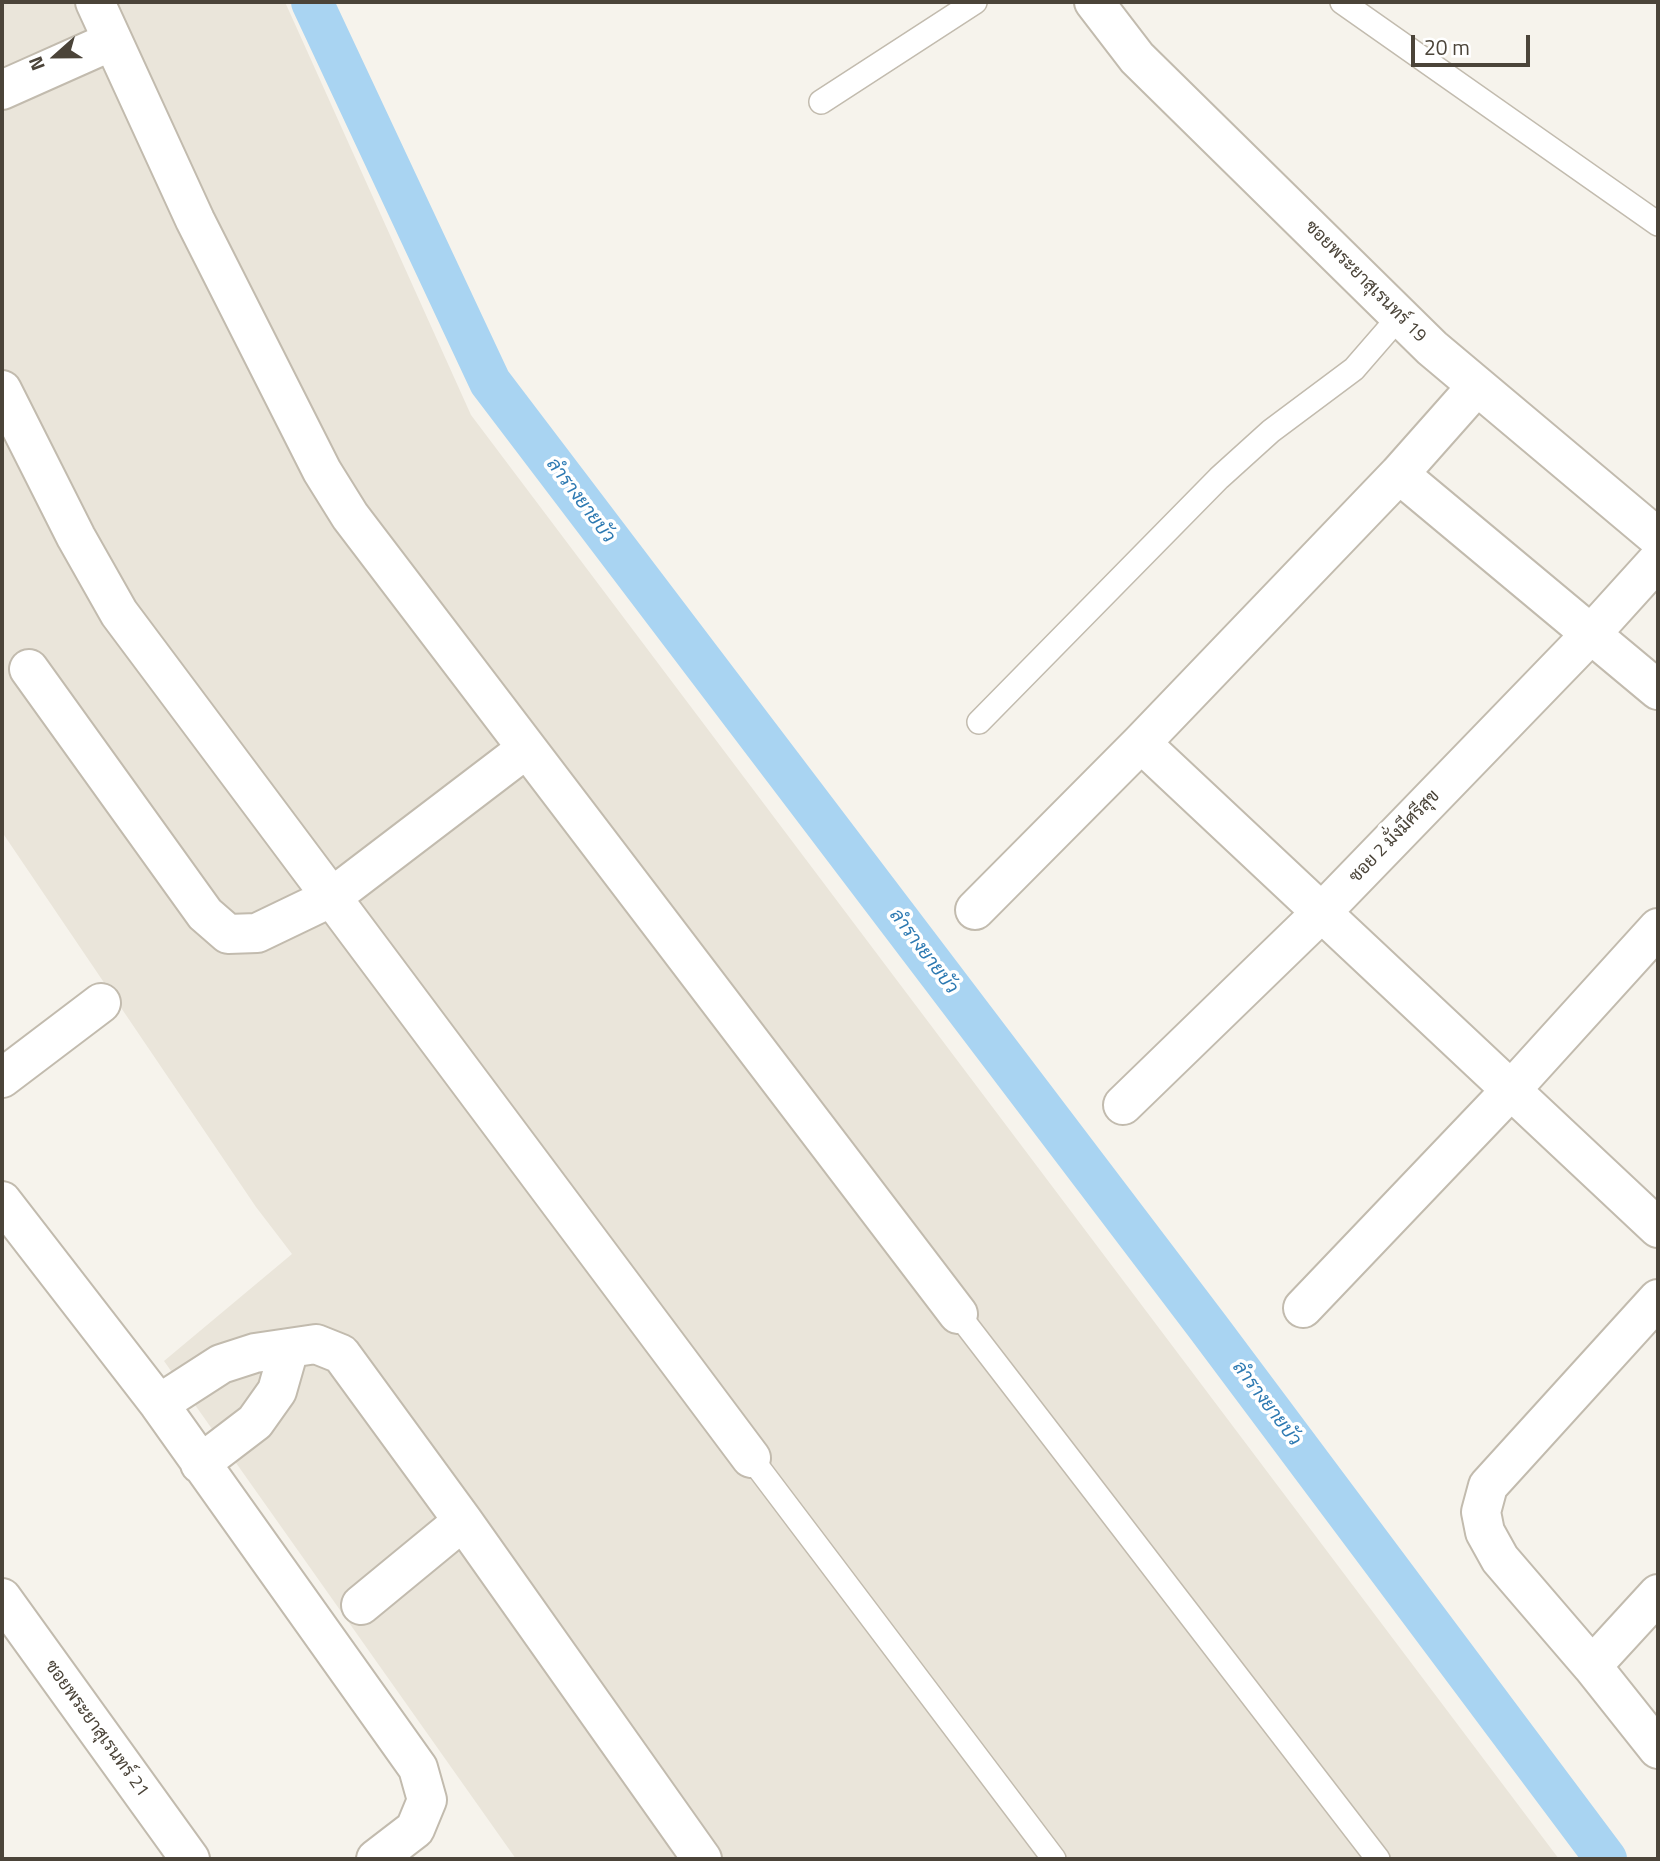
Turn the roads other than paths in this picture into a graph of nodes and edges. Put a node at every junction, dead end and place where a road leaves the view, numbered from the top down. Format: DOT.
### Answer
graph roads {
  1 [pos="95,2"];
  2 [pos="975,2"];
  3 [pos="1094,2"];
  4 [pos="1342,2"];
  5 [pos="112,41"];
  6 [pos="2,90"];
  7 [pos="821,102"];
  8 [pos="1658,225"];
  9 [pos="1400,316"];
  10 [pos="1477,386"];
  11 [pos="2,390"];
  12 [pos="1399,474"];
  13 [pos="1658,538"];
  14 [pos="1658,560"];
  15 [pos="1591,634"];
  16 [pos="29,670"];
  17 [pos="1658,690"];
  18 [pos="979,722"];
  19 [pos="1141,743"];
  20 [pos="526,749"];
  21 [pos="332,897"];
  22 [pos="975,910"];
  23 [pos="1321,913"];
  24 [pos="1658,928"];
  25 [pos="100,1003"];
  26 [pos="2,1078"];
  27 [pos="1511,1090"];
  28 [pos="1123,1105"];
  29 [pos="2,1201"];
  30 [pos="1658,1228"];
  31 [pos="1658,1300"];
  32 [pos="1303,1308"];
  33 [pos="958,1314"];
  34 [pos="289,1349"];
  35 [pos="159,1404"];
  36 [pos="751,1458"];
  37 [pos="200,1464"];
  38 [pos="463,1521"];
  39 [pos="1658,1594"];
  40 [pos="2,1598"];
  41 [pos="361,1605"];
  42 [pos="1592,1666"];
  43 [pos="1658,1749"];
  44 [pos="190,1859"];
  45 [pos="376,1859"];
  46 [pos="702,1859"];
  47 [pos="1054,1859"];
  48 [pos="1378,1859"];
  1 -- 5 [label="street"];
  2 -- 7 [label="lane"];
  3 -- 9 [label="street, ซอยพระยาสุเรนทร์ 19"];
  4 -- 8 [label="lane"];
  5 -- 6 [label="street"];
  5 -- 20 [label="street"];
  9 -- 10 [label="street, ซอยพระยาสุเรนทร์ 19"];
  9 -- 18 [label="lane"];
  10 -- 12 [label="street"];
  10 -- 13 [label="street, ซอยพระยาสุเรนทร์ 19"];
  11 -- 21 [label="street"];
  12 -- 15 [label="street"];
  12 -- 19 [label="street"];
  14 -- 15 [label="street, ซอย 2 มั่งมีศรีสุข"];
  15 -- 17 [label="street"];
  15 -- 23 [label="street, ซอย 2 มั่งมีศรีสุข"];
  16 -- 21 [label="street"];
  19 -- 22 [label="street"];
  19 -- 23 [label="street"];
  20 -- 21 [label="street"];
  20 -- 33 [label="street"];
  21 -- 36 [label="street"];
  23 -- 27 [label="street"];
  23 -- 28 [label="street, ซอย 2 มั่งมีศรีสุข"];
  24 -- 27 [label="street"];
  25 -- 26 [label="street"];
  27 -- 30 [label="street"];
  27 -- 32 [label="street"];
  29 -- 35 [label="street"];
  31 -- 42 [label="street"];
  33 -- 48 [label="lane"];
  34 -- 35 [label="street"];
  34 -- 37 [label="street"];
  34 -- 38 [label="street"];
  35 -- 37 [label="street"];
  36 -- 47 [label="lane"];
  37 -- 45 [label="street"];
  38 -- 41 [label="street"];
  38 -- 46 [label="street"];
  39 -- 42 [label="street"];
  40 -- 44 [label="street, ซอยพระยาสุเรนทร์ 21"];
  42 -- 43 [label="street"];
}
